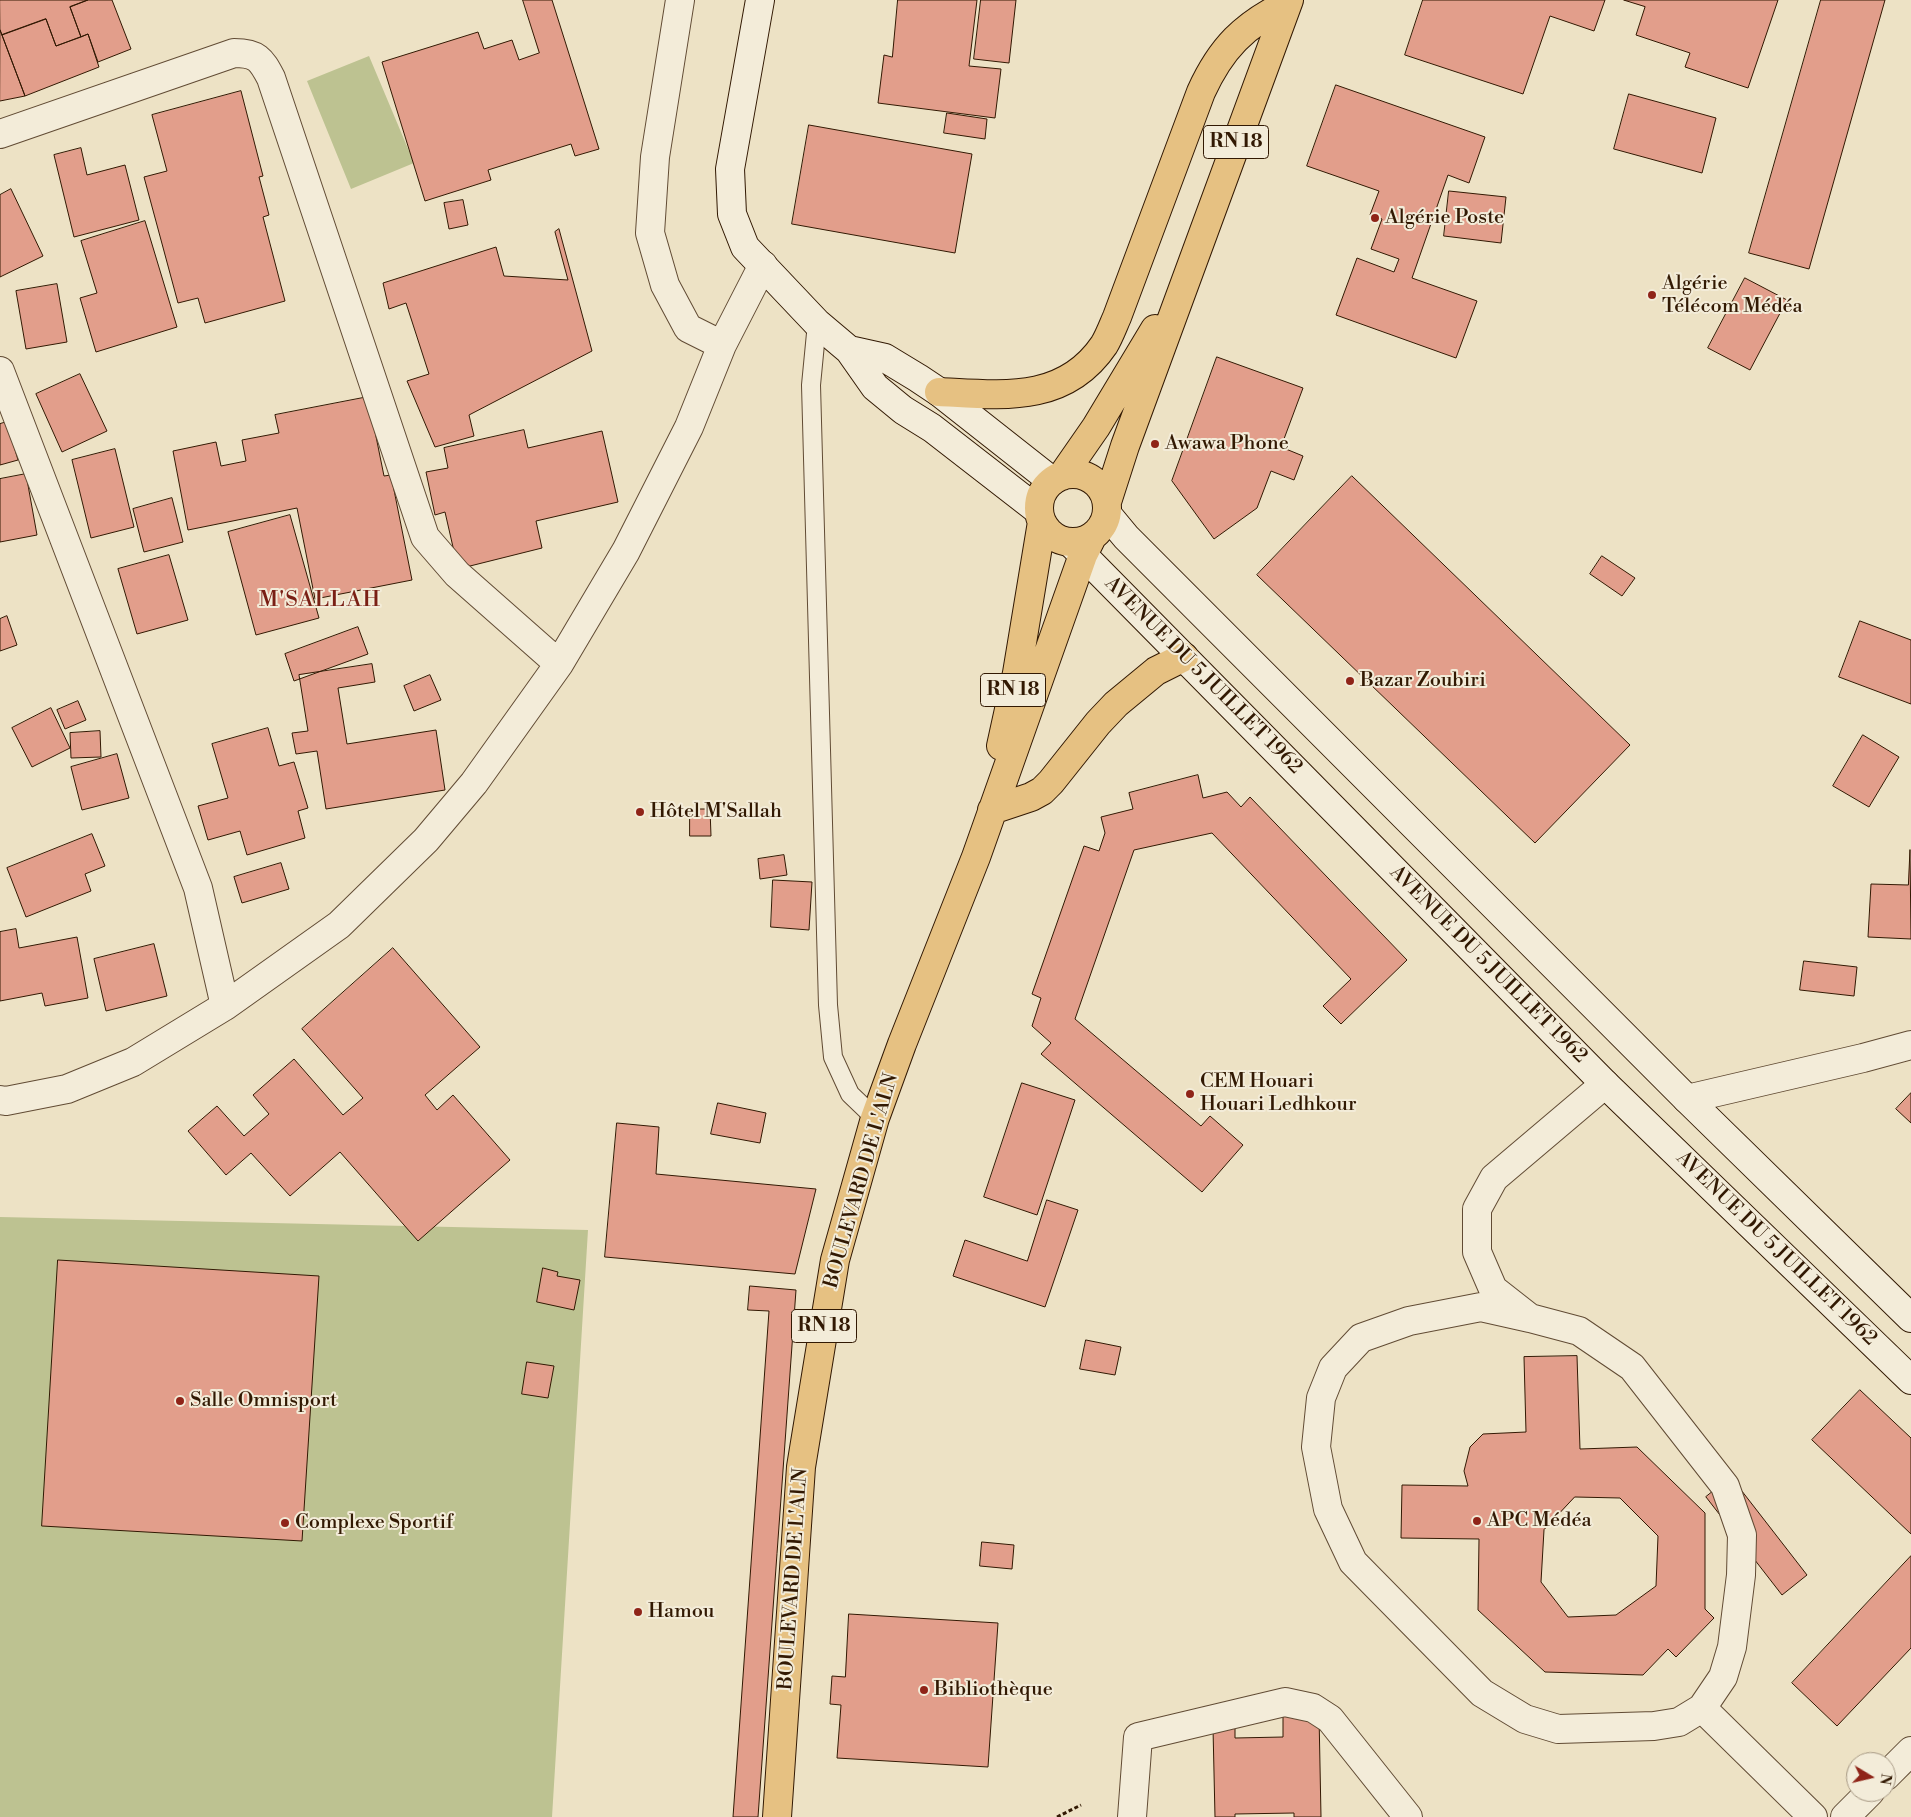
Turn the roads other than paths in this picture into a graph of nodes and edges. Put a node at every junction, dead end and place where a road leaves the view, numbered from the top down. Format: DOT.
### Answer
graph roads {
  1 [pos="680,0"];
  2 [pos="760,0"];
  3 [pos="1288,2"];
  4 [pos="0,134"];
  5 [pos="763,265"];
  6 [pos="1184,284"];
  7 [pos="817,323"];
  8 [pos="722,346"];
  9 [pos="849,350"];
  10 [pos="0,371"];
  11 [pos="939,392"];
  12 [pos="1057,478"];
  13 [pos="1107,508"];
  14 [pos="1040,517"];
  15 [pos="1082,545"];
  16 [pos="1184,657"];
  17 [pos="559,664"];
  18 [pos="992,810"];
  19 [pos="976,857"];
  20 [pos="225,1006"];
  21 [pos="1911,1045"];
  22 [pos="1604,1084"];
  23 [pos="1687,1099"];
  24 [pos="0,1100"];
  25 [pos="876,1118"];
  26 [pos="1530,1318"];
  27 [pos="1911,1318"];
  28 [pos="1911,1380"];
  29 [pos="1702,1708"];
  30 [pos="1911,1751"];
  31 [pos="1896,1766"];
  32 [pos="1860,1802"];
  33 [pos="777,1817"];
  34 [pos="1132,1817"];
  35 [pos="1408,1817"];
  36 [pos="1813,1817"];
  37 [pos="1846,1817"];
  1 -- 8 [label="street"];
  2 -- 5 [label="street"];
  3 -- 6 [label="main road, RN 18"];
  3 -- 11 [label="main road"];
  4 -- 17 [label="street"];
  5 -- 7 [label="street"];
  5 -- 8 [label="street"];
  6 -- 12 [label="main road, RN 18"];
  6 -- 13 [label="main road, RN 18"];
  7 -- 9 [label="street"];
  7 -- 25 [label="lane"];
  8 -- 17 [label="street"];
  9 -- 11 [label="street"];
  9 -- 14 [label="street"];
  10 -- 20 [label="street"];
  11 -- 12 [label="street"];
  12 -- 13 [label="main road"];
  12 -- 14 [label="main road"];
  13 -- 15 [label="main road"];
  13 -- 23 [label="street"];
  14 -- 15 [label="main road"];
  14 -- 19 [label="main road, RN 18"];
  15 -- 16 [label="street, AVENUE DU 5 JUILLET 1962"];
  15 -- 18 [label="main road, RN 18"];
  16 -- 18 [label="main road"];
  16 -- 22 [label="street, AVENUE DU 5 JUILLET 1962"];
  17 -- 20 [label="street"];
  18 -- 19 [label="main road, RN 18"];
  19 -- 25 [label="main road, BOULEVARD DE L'ALN / RN 18"];
  20 -- 24 [label="street"];
  21 -- 23 [label="street"];
  22 -- 26 [label="street"];
  22 -- 28 [label="street, AVENUE DU 5 JUILLET 1962"];
  23 -- 27 [label="street"];
  25 -- 33 [label="main road, BOULEVARD DE L'ALN / RN 18"];
  26 -- 29 [label="street"];
  26 -- 29 [label="street"];
  29 -- 36 [label="street"];
  30 -- 31 [label="street"];
  32 -- 37 [label="street"];
  34 -- 35 [label="street"];
}
